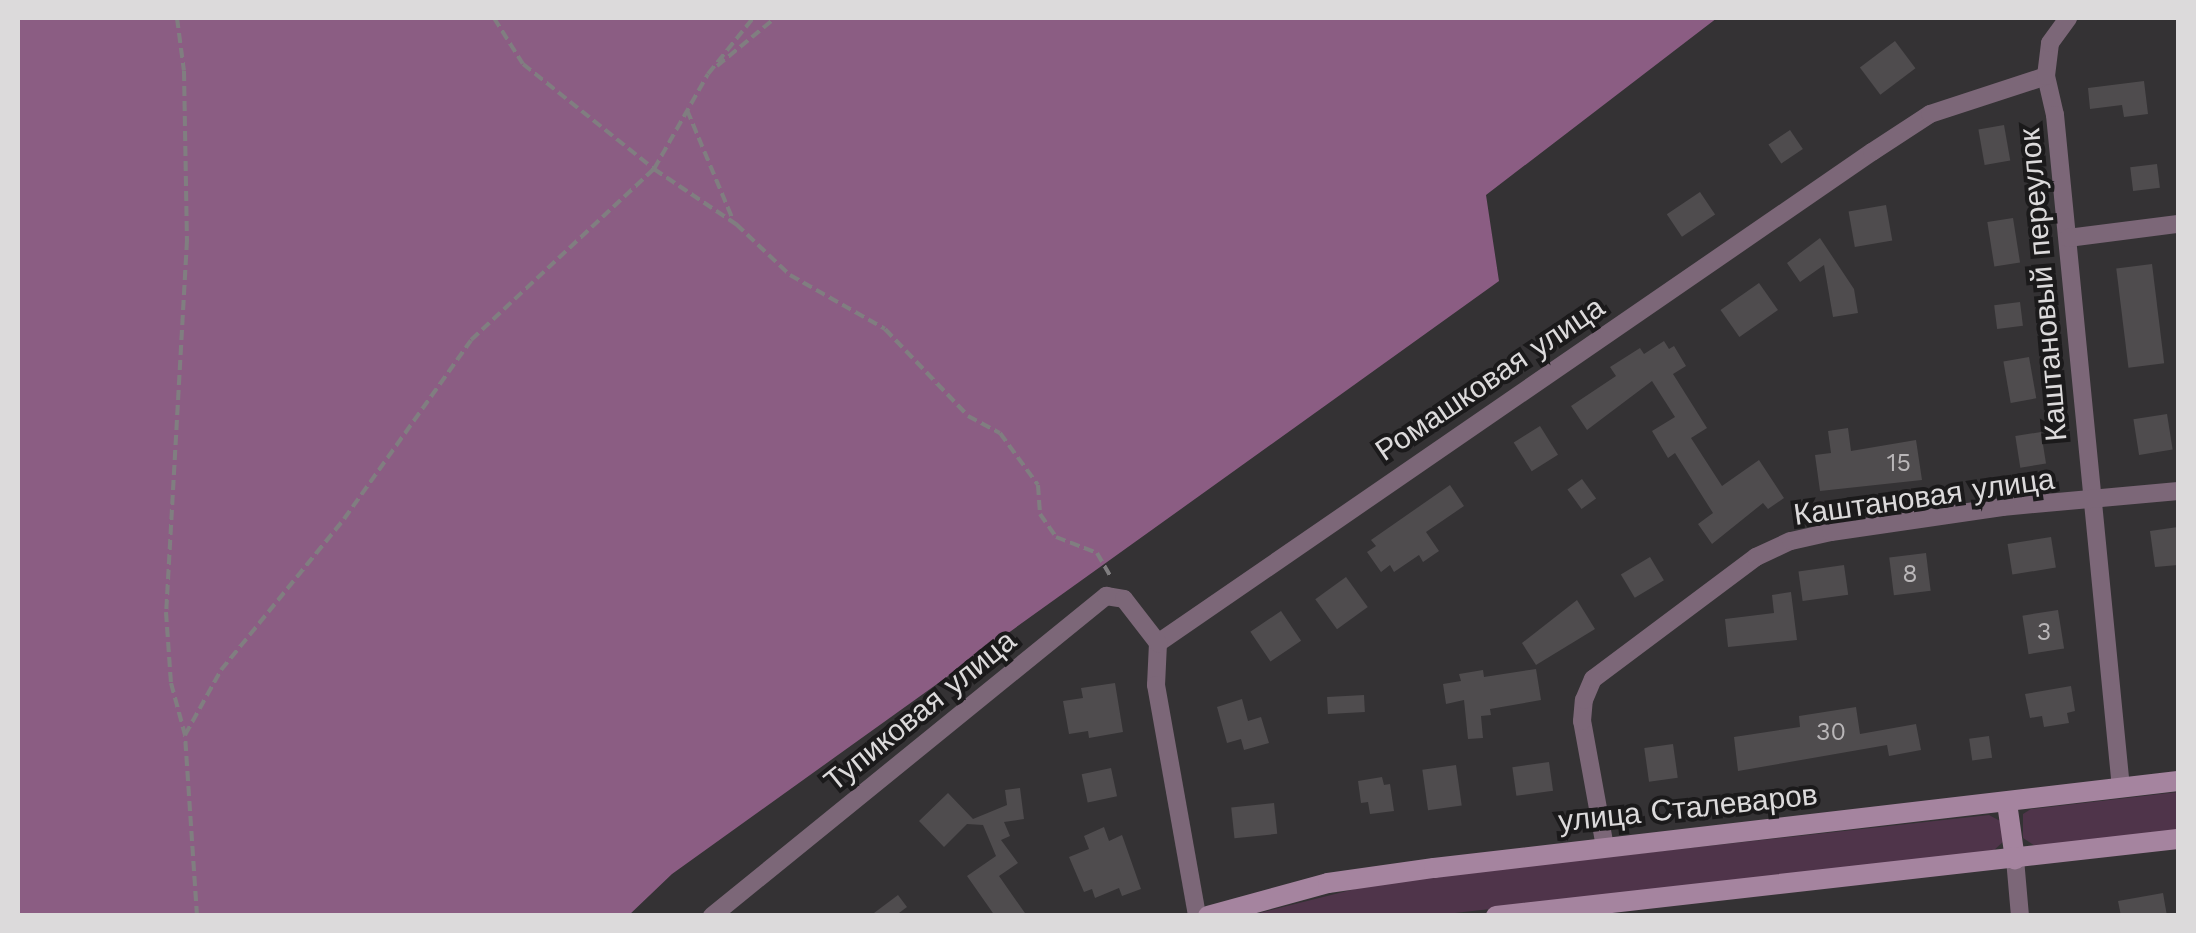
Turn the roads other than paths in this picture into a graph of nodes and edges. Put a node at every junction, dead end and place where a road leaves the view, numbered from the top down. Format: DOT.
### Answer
graph roads {
  1 [pos="2068,18"];
  2 [pos="2046,76"];
  3 [pos="2178,224"];
  4 [pos="2068,238"];
  5 [pos="2178,491"];
  6 [pos="2091,502"];
  7 [pos="1158,644"];
  8 [pos="2178,781"];
  9 [pos="2120,788"];
  10 [pos="2007,803"];
  11 [pos="2178,839"];
  12 [pos="1606,847"];
  13 [pos="2015,859"];
  14 [pos="712,916"];
  15 [pos="1197,916"];
  16 [pos="1208,916"];
  17 [pos="1496,916"];
  18 [pos="2020,916"];
  1 -- 2 [label="street"];
  2 -- 4 [label="street, Каштановый переулок"];
  2 -- 7 [label="street, Ромашковая улица"];
  3 -- 4 [label="street"];
  4 -- 6 [label="street, Каштановый переулок"];
  5 -- 6 [label="street, Каштановая улица"];
  6 -- 9 [label="street, Каштановый переулок"];
  6 -- 12 [label="street, Каштановая улица"];
  7 -- 14 [label="street, Тупиковая улица"];
  7 -- 15 [label="street"];
  8 -- 9 [label="main road, улица Сталеваров"];
  9 -- 10 [label="main road, улица Сталеваров"];
  10 -- 12 [label="main road, улица Сталеваров"];
  10 -- 13 [label="main road"];
  11 -- 13 [label="main road"];
  12 -- 16 [label="main road, улица Сталеваров"];
  13 -- 17 [label="main road"];
  13 -- 18 [label="street"];
}
